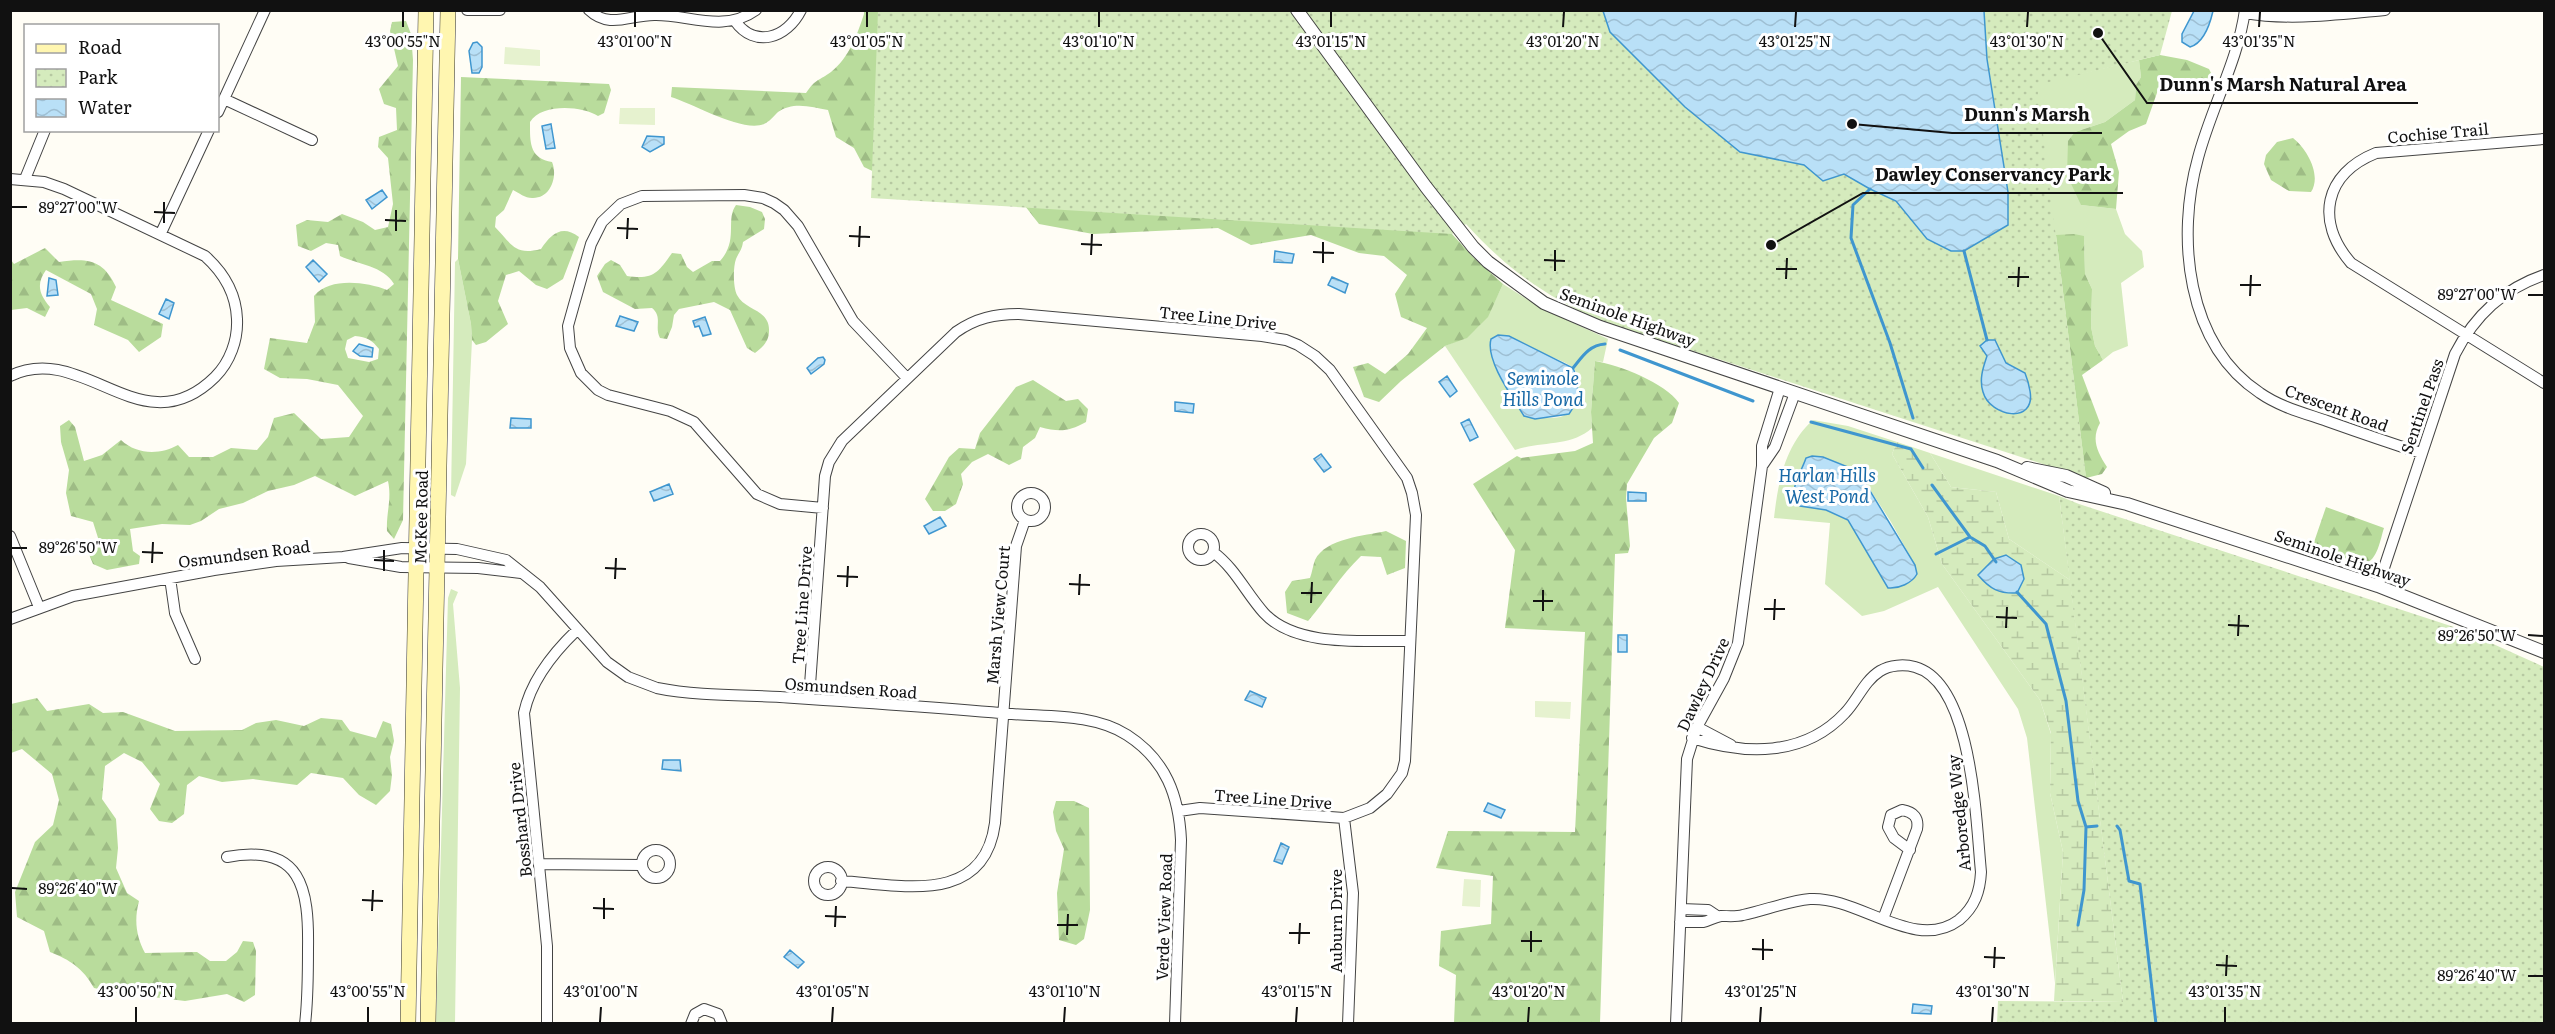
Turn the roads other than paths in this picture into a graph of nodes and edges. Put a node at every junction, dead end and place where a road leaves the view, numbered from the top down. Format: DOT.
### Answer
graph roads {
  1 [pos="265,10"];
  2 [pos="426,10"];
  3 [pos="448,10"];
  4 [pos="467,10"];
  5 [pos="500,10"];
  6 [pos="589,10"];
  7 [pos="756,10"];
  8 [pos="801,10"];
  9 [pos="1297,10"];
  10 [pos="2385,10"];
  11 [pos="2245,12"];
  12 [pos="735,21"];
  13 [pos="224,99"];
  14 [pos="219,110"];
  15 [pos="44,132"];
  16 [pos="208,132"];
  17 [pos="2544,139"];
  18 [pos="312,140"];
  19 [pos="10,179"];
  20 [pos="25,179"];
  21 [pos="161,233"];
  22 [pos="2544,275"];
  23 [pos="2465,334"];
  24 [pos="10,376"];
  25 [pos="906,377"];
  26 [pos="2544,383"];
  27 [pos="1780,388"];
  28 [pos="1795,393"];
  29 [pos="2421,453"];
  30 [pos="1762,466"];
  31 [pos="823,508"];
  32 [pos="1025,520"];
  33 [pos="10,536"];
  34 [pos="417,548"];
  35 [pos="438,548"];
  36 [pos="1213,552"];
  37 [pos="343,557"];
  38 [pos="416,568"];
  39 [pos="437,569"];
  40 [pos="521,573"];
  41 [pos="170,578"];
  42 [pos="2378,586"];
  43 [pos="39,607"];
  44 [pos="10,619"];
  45 [pos="578,630"];
  46 [pos="1410,641"];
  47 [pos="2544,652"];
  48 [pos="195,659"];
  49 [pos="809,699"];
  50 [pos="1003,713"];
  51 [pos="1697,727"];
  52 [pos="1692,738"];
  53 [pos="1734,747"];
  54 [pos="1179,811"];
  55 [pos="1344,818"];
  56 [pos="1910,850"];
  57 [pos="227,856"];
  58 [pos="538,864"];
  59 [pos="641,865"];
  60 [pos="841,881"];
  61 [pos="1681,909"];
  62 [pos="1717,916"];
  63 [pos="1883,919"];
  64 [pos="1680,922"];
  65 [pos="305,1023"];
  66 [pos="408,1023"];
  67 [pos="428,1023"];
  68 [pos="547,1023"];
  69 [pos="691,1023"];
  70 [pos="722,1023"];
  71 [pos="1175,1023"];
  72 [pos="1348,1023"];
  73 [pos="1676,1023"];
  1 -- 13 [label="street"];
  2 -- 34 [label="main road, McKee Road"];
  3 -- 35 [label="main road, McKee Road"];
  4 -- 5 [label="street"];
  6 -- 12 [label="street"];
  7 -- 12 [label="street"];
  8 -- 12 [label="street"];
  9 -- 27 [label="street, Seminole Highway"];
  10 -- 11 [label="street"];
  11 -- 29 [label="street, Crescent Road"];
  13 -- 14 [label="street"];
  13 -- 18 [label="street"];
  15 -- 20 [label="street"];
  16 -- 21 [label="street"];
  17 -- 23 [label="street, Cochise Trail"];
  19 -- 20 [label="street"];
  20 -- 21 [label="street"];
  21 -- 24 [label="street"];
  22 -- 23 [label="street, Sentinel Pass"];
  23 -- 26 [label="street, Cochise Trail"];
  23 -- 29 [label="street, Sentinel Pass"];
  25 -- 31 [label="street, Tree Line Drive"];
  25 -- 31 [label="street"];
  25 -- 46 [label="street, Tree Line Drive"];
  27 -- 28 [label="street, Seminole Highway"];
  27 -- 30 [label="street, Dawley Drive"];
  28 -- 30 [label="street, Dawley Drive"];
  28 -- 42 [label="street, Seminole Highway"];
  29 -- 42 [label="street, Sentinel Pass"];
  30 -- 51 [label="street, Dawley Drive"];
  31 -- 49 [label="street, Tree Line Drive"];
  32 -- 50 [label="street, Marsh View Court"];
  33 -- 43 [label="street"];
  34 -- 35 [label="street, Osmundsen Road"];
  34 -- 37 [label="street, Osmundsen Road"];
  34 -- 38 [label="main road, McKee Road"];
  35 -- 39 [label="main road, McKee Road"];
  35 -- 40 [label="street, Osmundsen Road"];
  36 -- 46 [label="street"];
  37 -- 38 [label="street, Osmundsen Road"];
  37 -- 41 [label="street, Osmundsen Road"];
  38 -- 39 [label="street, Osmundsen Road"];
  38 -- 66 [label="main road, McKee Road"];
  39 -- 40 [label="street, Osmundsen Road"];
  39 -- 67 [label="main road, McKee Road"];
  40 -- 45 [label="street, Osmundsen Road"];
  41 -- 43 [label="street, Osmundsen Road"];
  41 -- 48 [label="street"];
  42 -- 47 [label="street, Seminole Highway"];
  43 -- 44 [label="street, Osmundsen Road"];
  45 -- 49 [label="street, Osmundsen Road"];
  45 -- 58 [label="street, Bosshard Drive"];
  46 -- 55 [label="street, Tree Line Drive"];
  49 -- 50 [label="street, Osmundsen Road"];
  50 -- 54 [label="street, Osmundsen Road"];
  50 -- 60 [label="street, Marsh View Court"];
  51 -- 52 [label="street, Dawley Drive"];
  51 -- 53 [label="street, Arboredge Way"];
  52 -- 53 [label="street, Arboredge Way"];
  52 -- 61 [label="street, Dawley Drive"];
  53 -- 63 [label="street, Arboredge Way"];
  54 -- 55 [label="street, Tree Line Drive"];
  54 -- 71 [label="street, Verde View Road"];
  55 -- 72 [label="street, Auburn Drive"];
  56 -- 63 [label="street"];
  57 -- 65 [label="street"];
  58 -- 59 [label="street"];
  58 -- 68 [label="street, Bosshard Drive"];
  61 -- 62 [label="street, Arboredge Way"];
  61 -- 64 [label="street, Dawley Drive"];
  62 -- 63 [label="street, Arboredge Way"];
  62 -- 64 [label="street, Arboredge Way"];
  64 -- 73 [label="street, Dawley Drive"];
  69 -- 70 [label="street"];
}
